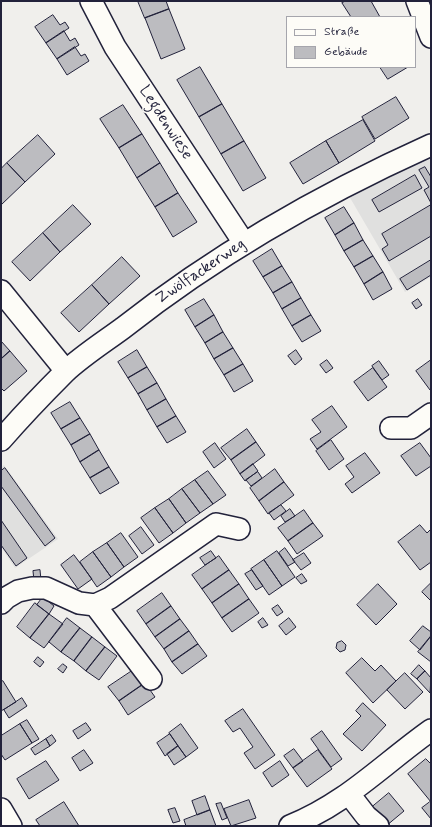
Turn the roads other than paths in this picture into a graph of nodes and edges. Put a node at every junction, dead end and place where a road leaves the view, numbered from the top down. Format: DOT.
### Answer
graph roads {
  1 [pos="91,1"];
  2 [pos="417,1"];
  3 [pos="431,37"];
  4 [pos="431,145"];
  5 [pos="244,243"];
  6 [pos="1,291"];
  7 [pos="66,371"];
  8 [pos="431,414"];
  9 [pos="391,428"];
  10 [pos="1,440"];
  11 [pos="238,529"];
  12 [pos="1,603"];
  13 [pos="96,605"];
  14 [pos="152,679"];
  15 [pos="431,730"];
  16 [pos="349,794"];
  17 [pos="1,809"];
  18 [pos="11,826"];
  19 [pos="290,826"];
  20 [pos="378,826"];
  1 -- 5 [label="street, Legdenwiese"];
  2 -- 3 [label="street"];
  4 -- 5 [label="street, Zwölfackerweg"];
  5 -- 7 [label="street, Zwölfackerweg"];
  6 -- 7 [label="street"];
  7 -- 10 [label="street, Zwölfackerweg"];
  8 -- 9 [label="street"];
  11 -- 13 [label="street"];
  12 -- 13 [label="street"];
  13 -- 14 [label="street"];
  15 -- 16 [label="street"];
  16 -- 19 [label="street"];
  16 -- 20 [label="street"];
  17 -- 18 [label="street"];
}
